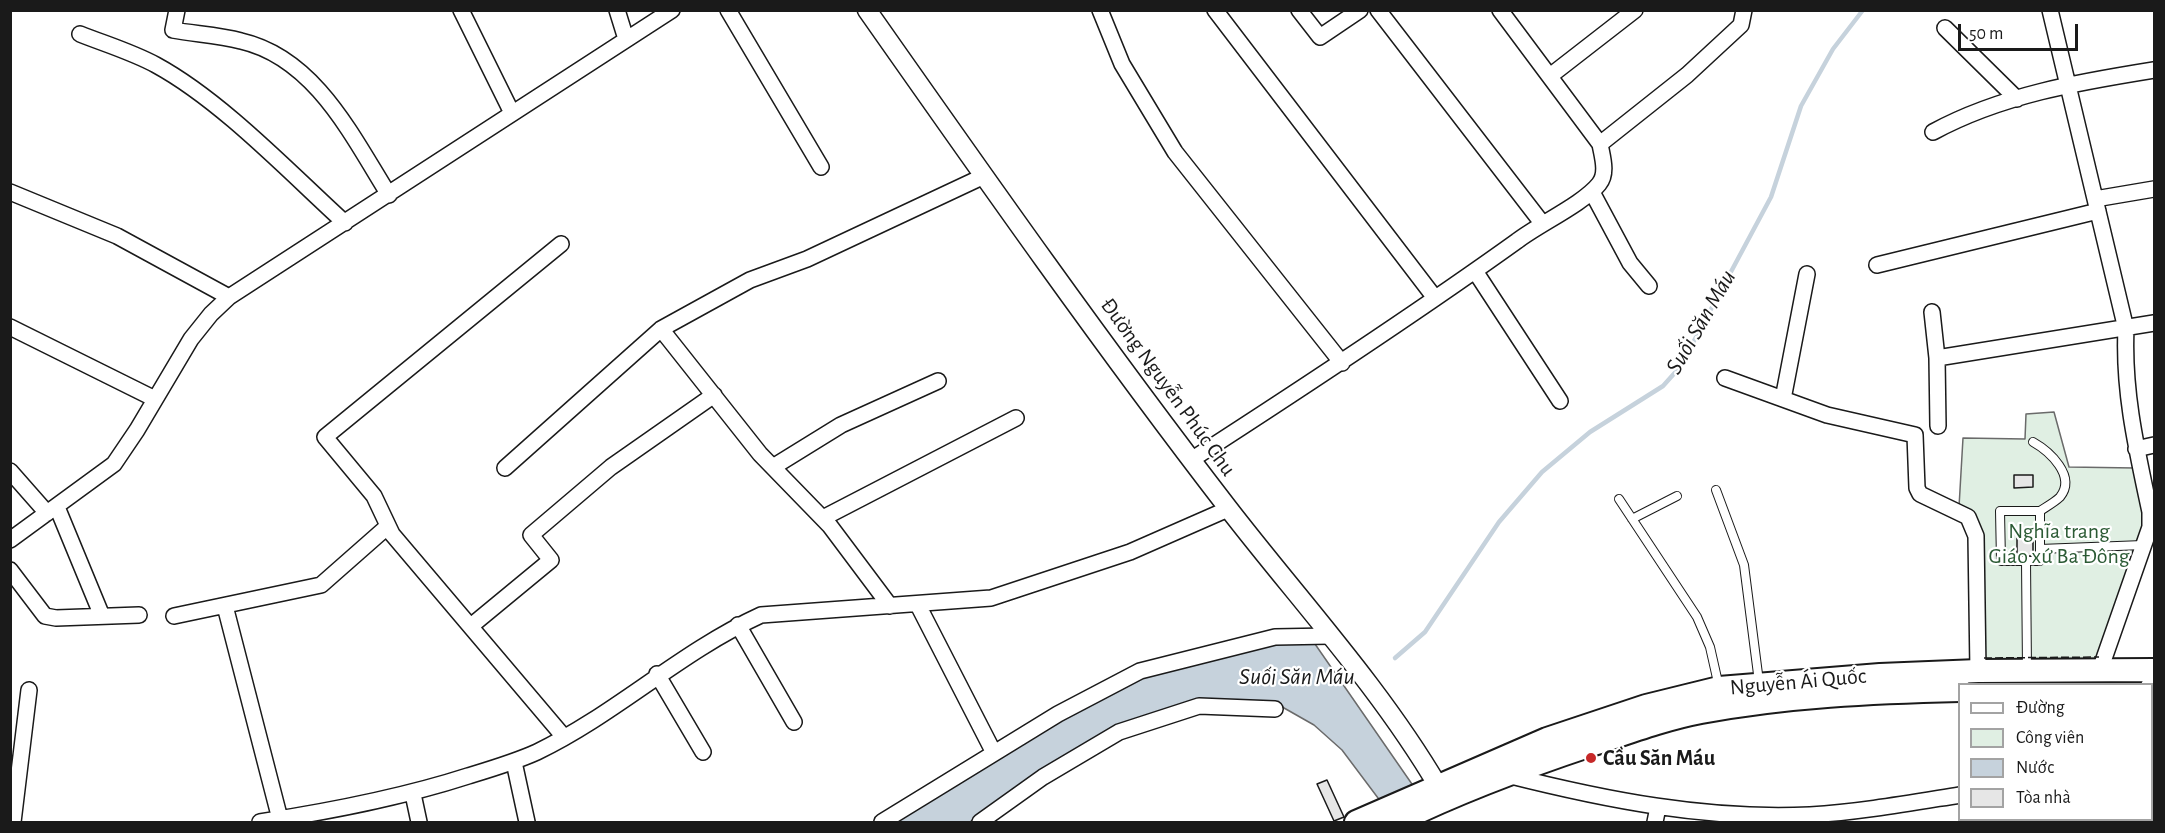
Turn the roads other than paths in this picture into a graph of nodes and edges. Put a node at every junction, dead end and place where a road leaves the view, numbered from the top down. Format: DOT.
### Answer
graph roads {
  1 [pos="177,10"];
  2 [pos="461,10"];
  3 [pos="618,10"];
  4 [pos="672,10"];
  5 [pos="728,10"];
  6 [pos="867,10"];
  7 [pos="1100,10"];
  8 [pos="1215,10"];
  9 [pos="1299,10"];
  10 [pos="1360,10"];
  11 [pos="1378,10"];
  12 [pos="1500,10"];
  13 [pos="1635,10"];
  14 [pos="1744,10"];
  15 [pos="2049,10"];
  16 [pos="1945,28"];
  17 [pos="80,34"];
  18 [pos="626,39"];
  19 [pos="2154,70"];
  20 [pos="1550,76"];
  21 [pos="2067,84"];
  22 [pos="2017,99"];
  23 [pos="512,113"];
  24 [pos="1933,132"];
  25 [pos="1600,144"];
  26 [pos="821,167"];
  27 [pos="984,176"];
  28 [pos="2154,189"];
  29 [pos="10,192"];
  30 [pos="1592,192"];
  31 [pos="389,195"];
  32 [pos="2097,205"];
  33 [pos="345,223"];
  34 [pos="1542,223"];
  35 [pos="561,244"];
  36 [pos="1877,265"];
  37 [pos="1475,271"];
  38 [pos="1807,274"];
  39 [pos="1649,286"];
  40 [pos="229,297"];
  41 [pos="1435,298"];
  42 [pos="1932,312"];
  43 [pos="2154,323"];
  44 [pos="10,327"];
  45 [pos="661,328"];
  46 [pos="2126,329"];
  47 [pos="1938,358"];
  48 [pos="1342,363"];
  49 [pos="1725,378"];
  50 [pos="938,381"];
  51 [pos="714,395"];
  52 [pos="155,399"];
  53 [pos="1783,399"];
  54 [pos="1560,401"];
  55 [pos="1016,418"];
  56 [pos="1938,426"];
  57 [pos="2034,442"];
  58 [pos="2154,446"];
  59 [pos="2136,449"];
  60 [pos="1191,460"];
  61 [pos="773,467"];
  62 [pos="505,468"];
  63 [pos="10,471"];
  64 [pos="1716,490"];
  65 [pos="1677,496"];
  66 [pos="1619,499"];
  67 [pos="1228,509"];
  68 [pos="52,510"];
  69 [pos="2040,511"];
  70 [pos="823,518"];
  71 [pos="1632,519"];
  72 [pos="388,526"];
  73 [pos="10,540"];
  74 [pos="2144,545"];
  75 [pos="2040,549"];
  76 [pos="2026,561"];
  77 [pos="10,570"];
  78 [pos="918,605"];
  79 [pos="225,606"];
  80 [pos="890,606"];
  81 [pos="139,615"];
  82 [pos="102,616"];
  83 [pos="174,616"];
  84 [pos="738,625"];
  85 [pos="471,626"];
  86 [pos="1330,636"];
  87 [pos="2100,669"];
  88 [pos="2027,670"];
  89 [pos="2154,670"];
  90 [pos="1978,671"];
  91 [pos="657,674"];
  92 [pos="1759,683"];
  93 [pos="1719,688"];
  94 [pos="29,690"];
  95 [pos="1958,690"];
  96 [pos="1275,709"];
  97 [pos="794,722"];
  98 [pos="564,738"];
  99 [pos="703,752"];
  100 [pos="994,753"];
  101 [pos="514,762"];
  102 [pos="1507,775"];
  103 [pos="1440,791"];
  104 [pos="413,794"];
  105 [pos="1958,795"];
  106 [pos="1656,815"];
  107 [pos="1858,817"];
  108 [pos="280,819"];
  109 [pos="1362,820"];
  110 [pos="13,822"];
  111 [pos="260,822"];
  112 [pos="419,822"];
  113 [pos="527,822"];
  114 [pos="882,822"];
  115 [pos="980,822"];
  116 [pos="1396,822"];
  1 -- 31 [label="street"];
  2 -- 23 [label="street"];
  3 -- 18 [label="street"];
  4 -- 18 [label="street"];
  5 -- 26 [label="street"];
  6 -- 27 [label="street, Đường Nguyễn Phúc Chu"];
  7 -- 48 [label="street"];
  8 -- 41 [label="street"];
  9 -- 10 [label="street"];
  11 -- 34 [label="street"];
  12 -- 20 [label="street"];
  13 -- 20 [label="street"];
  14 -- 25 [label="street"];
  15 -- 21 [label="street"];
  16 -- 22 [label="street"];
  17 -- 33 [label="street"];
  18 -- 23 [label="street"];
  19 -- 21 [label="street"];
  20 -- 25 [label="street"];
  21 -- 22 [label="street"];
  21 -- 32 [label="street"];
  22 -- 24 [label="street"];
  23 -- 31 [label="street"];
  25 -- 30 [label="street"];
  27 -- 45 [label="street"];
  27 -- 60 [label="street, Đường Nguyễn Phúc Chu"];
  28 -- 32 [label="street"];
  29 -- 40 [label="street"];
  30 -- 34 [label="street"];
  30 -- 39 [label="street"];
  31 -- 33 [label="street"];
  32 -- 36 [label="street"];
  32 -- 46 [label="street"];
  33 -- 40 [label="street"];
  34 -- 37 [label="street"];
  35 -- 72 [label="street"];
  37 -- 41 [label="street"];
  37 -- 54 [label="street"];
  38 -- 53 [label="street"];
  40 -- 52 [label="street"];
  41 -- 48 [label="street"];
  42 -- 47 [label="street"];
  43 -- 46 [label="street"];
  44 -- 52 [label="street"];
  45 -- 51 [label="street"];
  45 -- 62 [label="street"];
  46 -- 47 [label="street"];
  46 -- 59 [label="street"];
  47 -- 56 [label="street"];
  48 -- 60 [label="street"];
  49 -- 53 [label="street"];
  50 -- 61 [label="street"];
  51 -- 61 [label="street"];
  51 -- 85 [label="street"];
  52 -- 68 [label="street"];
  53 -- 90 [label="street"];
  55 -- 70 [label="street"];
  57 -- 69 [label="lane"];
  58 -- 59 [label="street"];
  59 -- 74 [label="street"];
  60 -- 67 [label="street, Đường Nguyễn Phúc Chu"];
  61 -- 70 [label="street"];
  63 -- 68 [label="street"];
  64 -- 92 [label="lane"];
  65 -- 71 [label="lane"];
  66 -- 71 [label="lane"];
  67 -- 78 [label="street"];
  67 -- 86 [label="street, Đường Nguyễn Phúc Chu"];
  68 -- 73 [label="street"];
  68 -- 82 [label="street"];
  69 -- 75 [label="lane"];
  69 -- 76 [label="lane"];
  70 -- 80 [label="street"];
  71 -- 93 [label="lane"];
  72 -- 79 [label="street"];
  72 -- 85 [label="street"];
  74 -- 75 [label="lane"];
  74 -- 87 [label="street"];
  75 -- 76 [label="lane"];
  76 -- 88 [label="lane"];
  77 -- 82 [label="street"];
  78 -- 80 [label="street"];
  78 -- 100 [label="street"];
  79 -- 83 [label="street"];
  79 -- 108 [label="street"];
  80 -- 84 [label="street"];
  81 -- 82 [label="street"];
  84 -- 91 [label="street"];
  84 -- 97 [label="street"];
  85 -- 98 [label="street"];
  86 -- 100 [label="street"];
  86 -- 103 [label="street, Đường Nguyễn Phúc Chu"];
  87 -- 88 [label="main road, Nguyễn Ái Quốc"];
  87 -- 89 [label="main road, Nguyễn Ái Quốc"];
  88 -- 90 [label="main road, Nguyễn Ái Quốc"];
  90 -- 92 [label="main road, Nguyễn Ái Quốc"];
  91 -- 98 [label="street"];
  91 -- 99 [label="street"];
  92 -- 93 [label="main road, Nguyễn Ái Quốc"];
  93 -- 103 [label="main road, Nguyễn Ái Quốc"];
  94 -- 110 [label="street"];
  95 -- 102 [label="main road, Nguyễn Ái Quốc"];
  96 -- 115 [label="street"];
  98 -- 101 [label="street"];
  100 -- 114 [label="street"];
  101 -- 104 [label="street"];
  101 -- 113 [label="street"];
  102 -- 103 [label="main road, Nguyễn Ái Quốc"];
  102 -- 106 [label="street"];
  103 -- 109 [label="main road"];
  103 -- 116 [label="main road"];
  104 -- 108 [label="street"];
  104 -- 112 [label="street"];
  105 -- 107 [label="street"];
  106 -- 107 [label="street"];
  108 -- 111 [label="street"];
}
